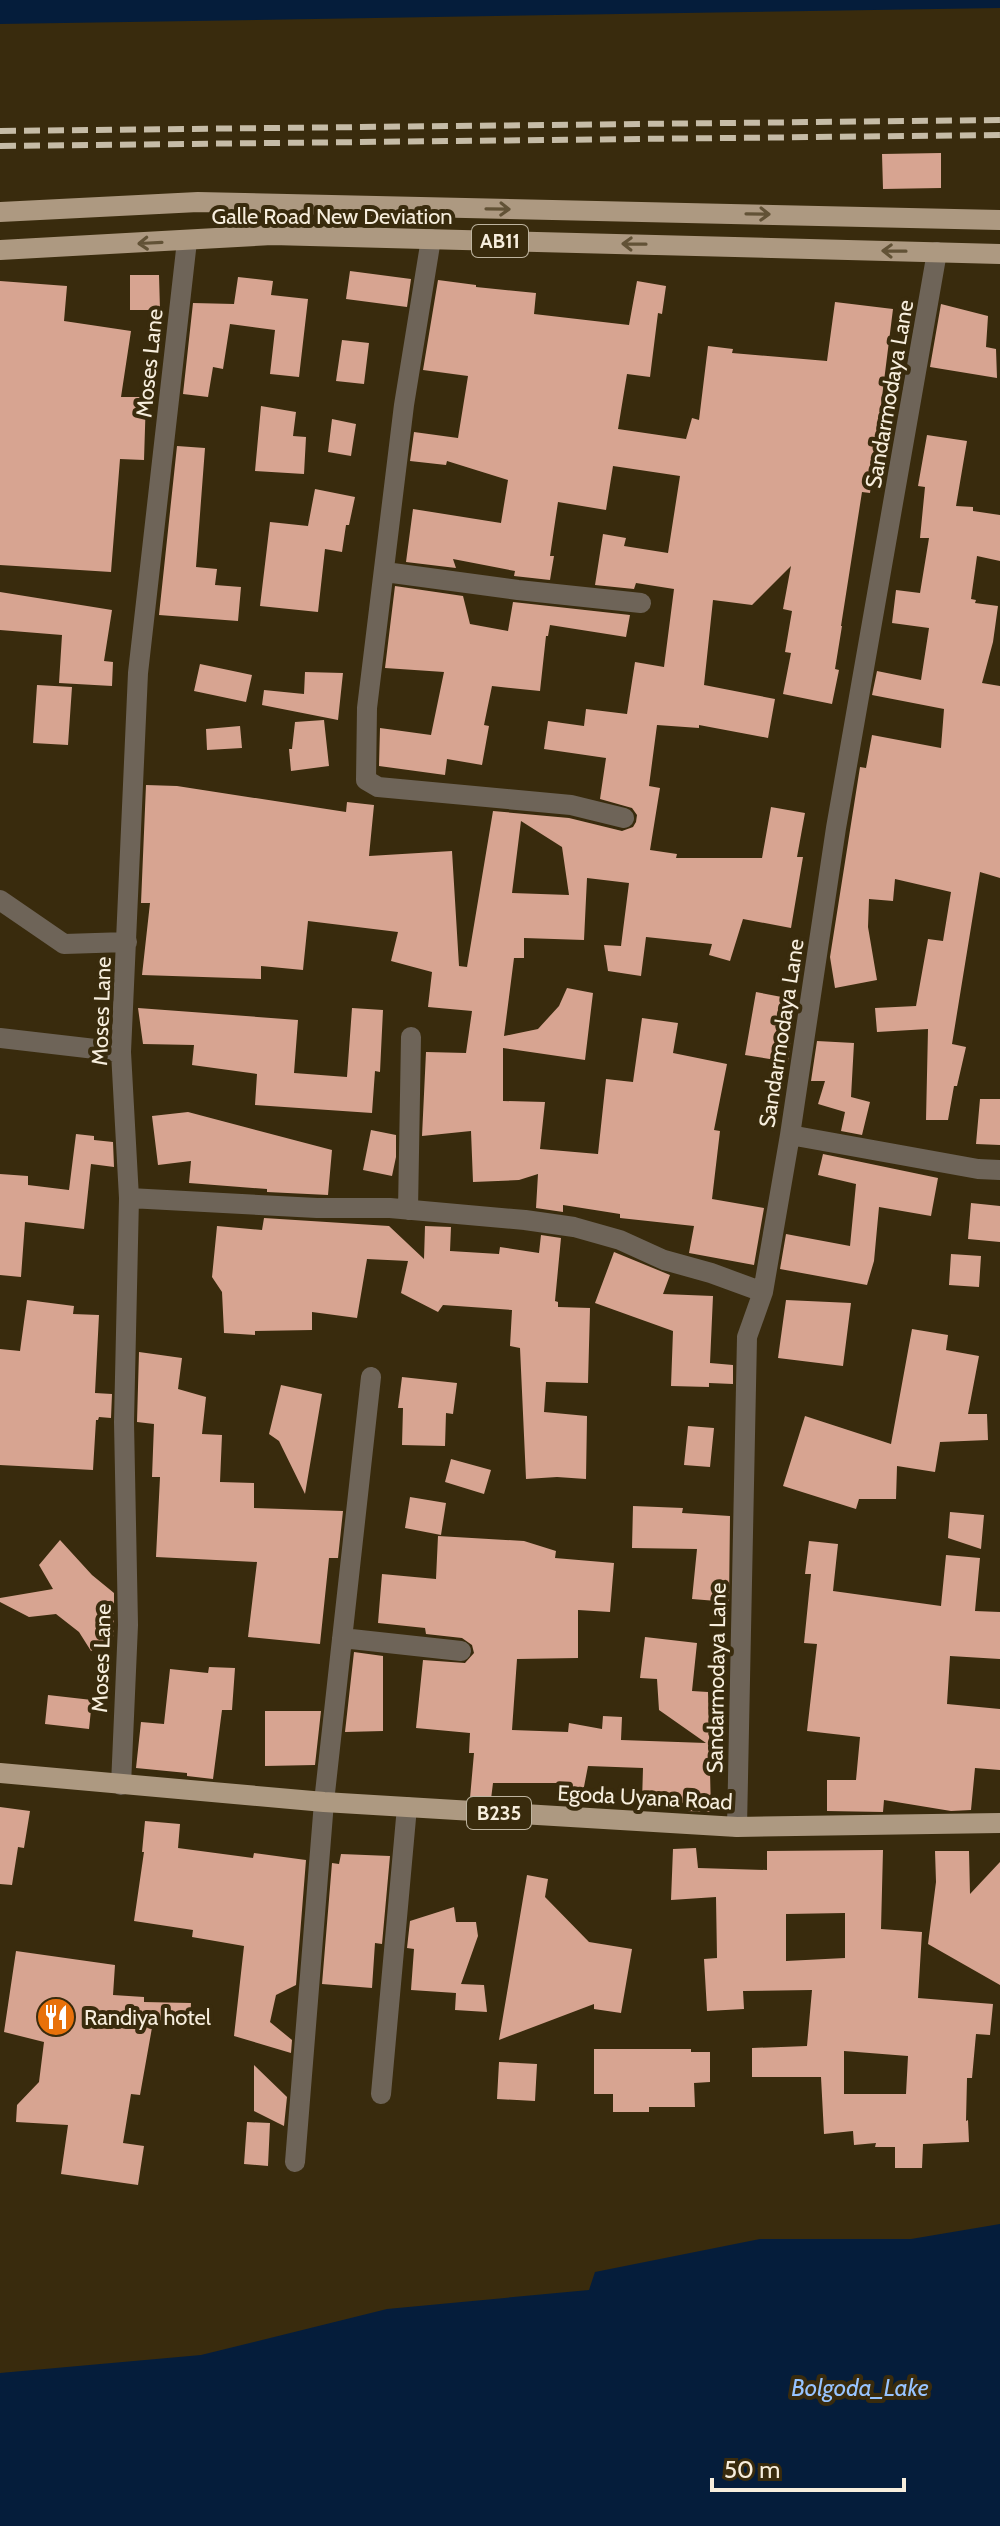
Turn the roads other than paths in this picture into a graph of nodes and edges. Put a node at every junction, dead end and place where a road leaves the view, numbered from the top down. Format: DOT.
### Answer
graph roads {
  1 [pos="0,212"];
  2 [pos="1000,220"];
  3 [pos="431,239"];
  4 [pos="187,241"];
  5 [pos="0,250"];
  6 [pos="937,252"];
  7 [pos="1000,254"];
  8 [pos="385,572"];
  9 [pos="641,603"];
  10 [pos="624,818"];
  11 [pos="0,900"];
  12 [pos="127,942"];
  13 [pos="411,1037"];
  14 [pos="0,1038"];
  15 [pos="121,1052"];
  16 [pos="790,1135"];
  17 [pos="1000,1170"];
  18 [pos="129,1198"];
  19 [pos="408,1210"];
  20 [pos="763,1292"];
  21 [pos="371,1377"];
  22 [pos="342,1638"];
  23 [pos="461,1651"];
  24 [pos="0,1773"];
  25 [pos="121,1785"];
  26 [pos="324,1802"];
  27 [pos="407,1807"];
  28 [pos="1000,1823"];
  29 [pos="737,1827"];
  30 [pos="381,2094"];
  31 [pos="295,2162"];
  1 -- 2 [label="main road, Galle Road New Deviation / AB11, one-way"];
  3 -- 4 [label="main road, Galle Road New Deviation / AB11"];
  6 -- 3 [label="main road, Galle Road New Deviation / AB11, one-way"];
  3 -- 8 [label="street"];
  4 -- 5 [label="main road, Galle Road New Deviation / AB11, one-way"];
  4 -- 12 [label="street, Moses Lane"];
  6 -- 7 [label="main road, Galle Road New Deviation / AB11"];
  6 -- 16 [label="street, Sandarmodaya Lane"];
  8 -- 9 [label="street"];
  8 -- 10 [label="street"];
  11 -- 12 [label="street"];
  12 -- 15 [label="street, Moses Lane"];
  13 -- 19 [label="street"];
  14 -- 15 [label="street"];
  15 -- 18 [label="street, Moses Lane"];
  16 -- 17 [label="street"];
  16 -- 20 [label="street, Sandarmodaya Lane"];
  18 -- 19 [label="street"];
  18 -- 25 [label="street, Moses Lane"];
  19 -- 20 [label="street"];
  20 -- 29 [label="street, Sandarmodaya Lane"];
  21 -- 22 [label="street"];
  22 -- 23 [label="street"];
  22 -- 26 [label="street"];
  24 -- 25 [label="main road, Egoda Uyana Road / B235"];
  25 -- 26 [label="main road, Egoda Uyana Road / B235"];
  26 -- 27 [label="main road, Egoda Uyana Road / B235"];
  26 -- 31 [label="street"];
  27 -- 29 [label="main road, Egoda Uyana Road / B235"];
  27 -- 30 [label="street"];
  28 -- 29 [label="main road, Egoda Uyana Road / B235"];
}
